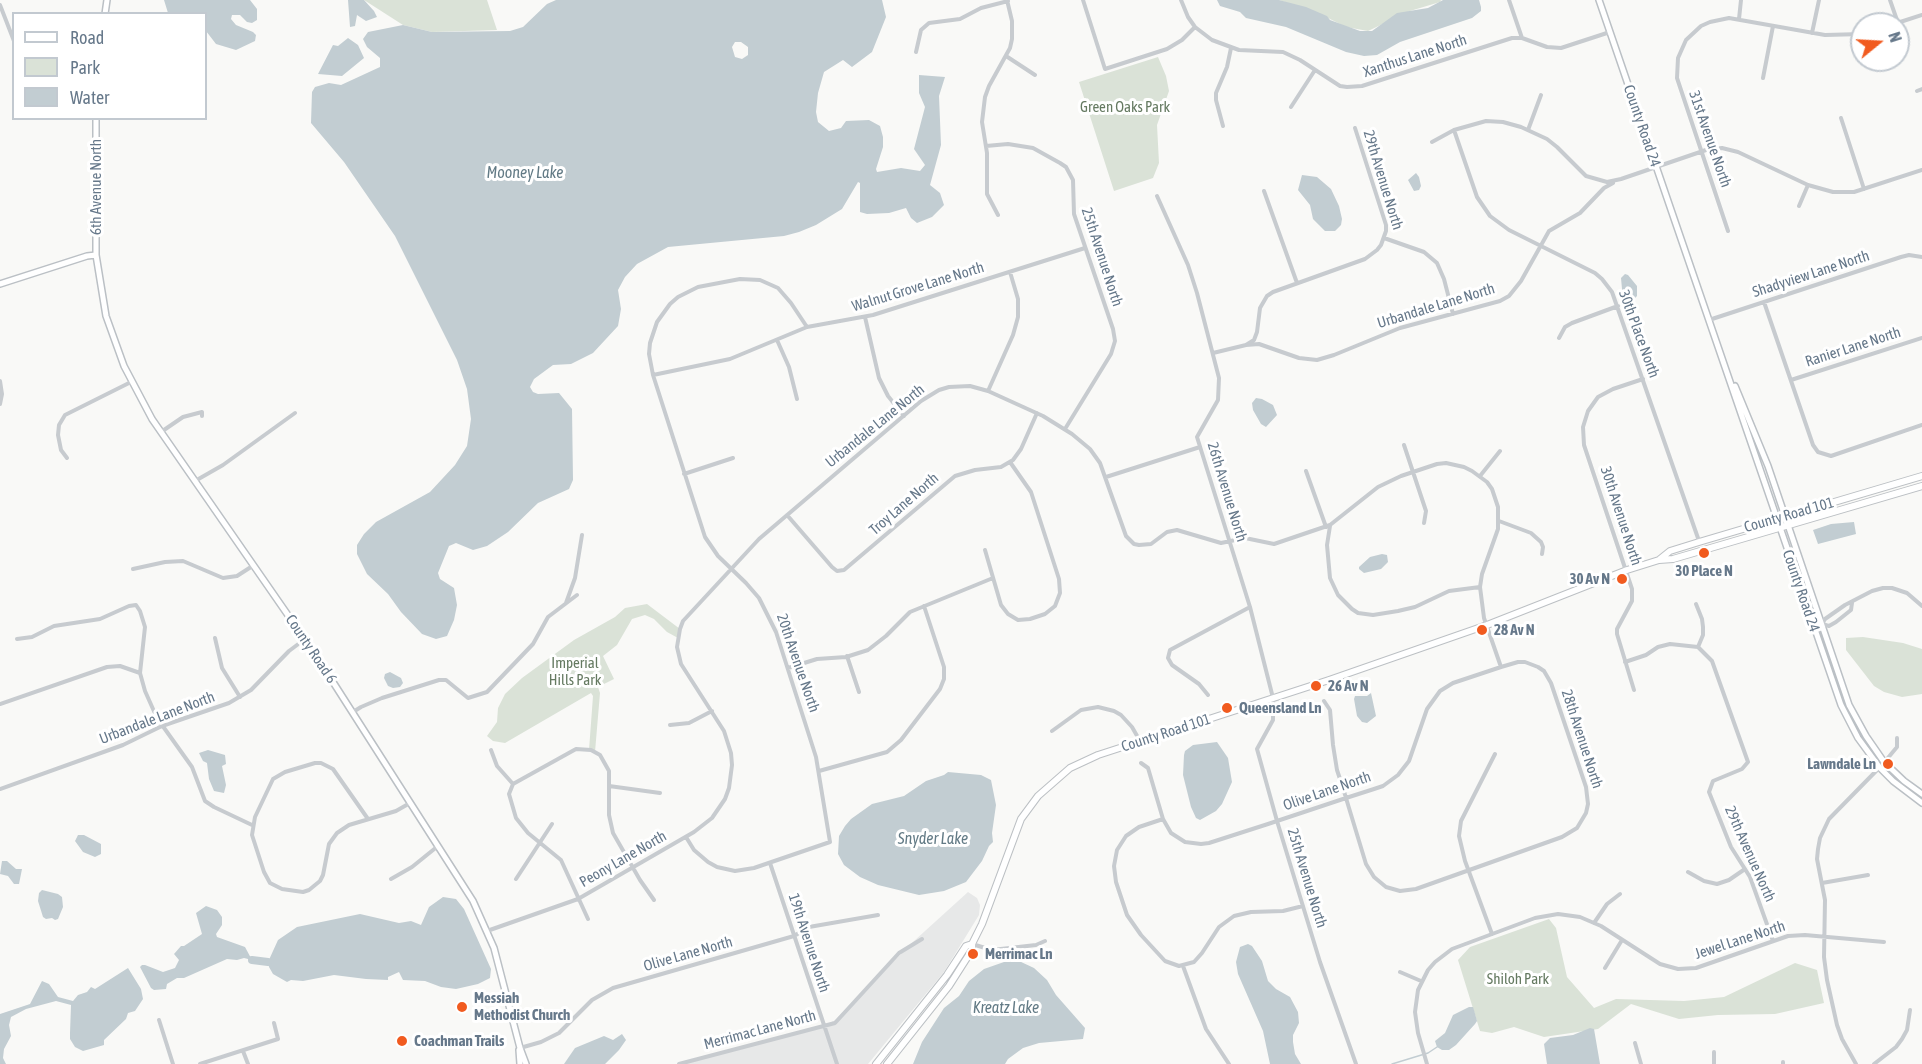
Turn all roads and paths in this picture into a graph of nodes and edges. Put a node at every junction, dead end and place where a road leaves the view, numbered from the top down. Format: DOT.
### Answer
graph roads {
  1 [pos="1083,0"];
  2 [pos="1181,0"];
  3 [pos="1509,0"];
  4 [pos="1599,0"];
  5 [pos="1741,0"];
  6 [pos="1819,0"];
  7 [pos="1008,1"];
  8 [pos="0,5"];
  9 [pos="1739,19"];
  10 [pos="1773,26"];
  11 [pos="1195,27"];
  12 [pos="1610,32"];
  13 [pos="1812,33"];
  14 [pos="1850,35"];
  15 [pos="12,36"];
  16 [pos="1522,38"];
  17 [pos="1231,48"];
  18 [pos="916,52"];
  19 [pos="1006,56"];
  20 [pos="1315,70"];
  21 [pos="1035,75"];
  22 [pos="1763,78"];
  23 [pos="1922,89"];
  24 [pos="1917,91"];
  25 [pos="1541,95"];
  26 [pos="1291,107"];
  27 [pos="1841,118"];
  28 [pos="96,120"];
  29 [pos="1223,126"];
  30 [pos="1355,128"];
  31 [pos="1454,130"];
  32 [pos="1528,130"];
  33 [pos="1432,142"];
  34 [pos="986,146"];
  35 [pos="1701,152"];
  36 [pos="1656,168"];
  37 [pos="1922,170"];
  38 [pos="1621,179"];
  39 [pos="1808,185"];
  40 [pos="1864,189"];
  41 [pos="1264,191"];
  42 [pos="1157,196"];
  43 [pos="1798,206"];
  44 [pos="998,215"];
  45 [pos="1728,231"];
  46 [pos="1384,238"];
  47 [pos="1540,246"];
  48 [pos="1086,248"];
  49 [pos="96,255"];
  50 [pos="1922,257"];
  51 [pos="1010,272"];
  52 [pos="1297,283"];
  53 [pos="0,284"];
  54 [pos="1764,302"];
  55 [pos="1618,306"];
  56 [pos="1453,314"];
  57 [pos="865,317"];
  58 [pos="1709,320"];
  59 [pos="807,327"];
  60 [pos="1559,338"];
  61 [pos="1922,338"];
  62 [pos="777,340"];
  63 [pos="1246,345"];
  64 [pos="1213,353"];
  65 [pos="653,375"];
  66 [pos="1643,379"];
  67 [pos="1791,380"];
  68 [pos="0,381"];
  69 [pos="131,382"];
  70 [pos="988,391"];
  71 [pos="797,399"];
  72 [pos="0,404"];
  73 [pos="295,413"];
  74 [pos="1037,413"];
  75 [pos="202,416"];
  76 [pos="904,416"];
  77 [pos="1922,425"];
  78 [pos="1065,429"];
  79 [pos="161,432"];
  80 [pos="1404,445"];
  81 [pos="1200,447"];
  82 [pos="1500,451"];
  83 [pos="67,458"];
  84 [pos="733,458"];
  85 [pos="1010,462"];
  86 [pos="1306,471"];
  87 [pos="1413,472"];
  88 [pos="684,474"];
  89 [pos="1480,476"];
  90 [pos="1922,476"];
  91 [pos="1106,477"];
  92 [pos="195,481"];
  93 [pos="1922,486"];
  94 [pos="787,515"];
  95 [pos="1785,516"];
  96 [pos="1777,519"];
  97 [pos="1499,521"];
  98 [pos="1424,524"];
  99 [pos="1788,525"];
  100 [pos="1328,526"];
  101 [pos="1780,528"];
  102 [pos="582,535"];
  103 [pos="1230,542"];
  104 [pos="1699,542"];
  105 [pos="985,550"];
  106 [pos="1542,554"];
  107 [pos="1659,560"];
  108 [pos="254,565"];
  109 [pos="731,568"];
  110 [pos="133,569"];
  111 [pos="1627,570"];
  112 [pos="993,578"];
  113 [pos="1480,587"];
  114 [pos="577,595"];
  115 [pos="1852,602"];
  116 [pos="566,603"];
  117 [pos="1696,604"];
  118 [pos="924,606"];
  119 [pos="1922,606"];
  120 [pos="1250,607"];
  121 [pos="1822,624"];
  122 [pos="1487,625"];
  123 [pos="1813,627"];
  124 [pos="215,638"];
  125 [pos="17,639"];
  126 [pos="305,639"];
  127 [pos="1698,647"];
  128 [pos="847,656"];
  129 [pos="1625,662"];
  130 [pos="1501,667"];
  131 [pos="788,668"];
  132 [pos="140,674"];
  133 [pos="1551,683"];
  134 [pos="1634,690"];
  135 [pos="859,692"];
  136 [pos="1208,695"];
  137 [pos="240,698"];
  138 [pos="1273,698"];
  139 [pos="1324,701"];
  140 [pos="0,704"];
  141 [pos="712,711"];
  142 [pos="353,712"];
  143 [pos="670,725"];
  144 [pos="162,726"];
  145 [pos="1052,731"];
  146 [pos="1897,738"];
  147 [pos="1140,741"];
  148 [pos="491,750"];
  149 [pos="1495,754"];
  150 [pos="1141,763"];
  151 [pos="1882,765"];
  152 [pos="819,771"];
  153 [pos="513,784"];
  154 [pos="609,786"];
  155 [pos="0,789"];
  156 [pos="660,793"];
  157 [pos="1922,794"];
  158 [pos="1346,798"];
  159 [pos="411,803"];
  160 [pos="1922,803"];
  161 [pos="368,819"];
  162 [pos="1162,819"];
  163 [pos="1276,821"];
  164 [pos="552,824"];
  165 [pos="252,825"];
  166 [pos="686,837"];
  167 [pos="540,842"];
  168 [pos="830,842"];
  169 [pos="438,845"];
  170 [pos="770,863"];
  171 [pos="632,868"];
  172 [pos="1745,869"];
  173 [pos="1469,870"];
  174 [pos="1688,872"];
  175 [pos="1868,875"];
  176 [pos="391,879"];
  177 [pos="516,879"];
  178 [pos="1822,883"];
  179 [pos="1620,894"];
  180 [pos="578,899"];
  181 [pos="654,900"];
  182 [pos="1303,906"];
  183 [pos="878,915"];
  184 [pos="588,919"];
  185 [pos="1594,923"];
  186 [pos="487,932"];
  187 [pos="1492,934"];
  188 [pos="794,936"];
  189 [pos="1825,936"];
  190 [pos="922,939"];
  191 [pos="1622,940"];
  192 [pos="1044,941"];
  193 [pos="1773,941"];
  194 [pos="1884,942"];
  195 [pos="972,944"];
  196 [pos="1183,966"];
  197 [pos="1605,968"];
  198 [pos="1400,972"];
  199 [pos="1421,981"];
  200 [pos="1910,1010"];
  201 [pos="159,1020"];
  202 [pos="274,1023"];
  203 [pos="824,1027"];
  204 [pos="1635,1043"];
  205 [pos="520,1048"];
  206 [pos="243,1050"];
  207 [pos="1714,1052"];
  208 [pos="173,1064"];
  209 [pos="200,1064"];
  210 [pos="248,1064"];
  211 [pos="520,1064"];
  212 [pos="526,1064"];
  213 [pos="679,1064"];
  214 [pos="837,1064"];
  215 [pos="876,1064"];
  216 [pos="887,1064"];
  217 [pos="1228,1064"];
  218 [pos="1356,1064"];
  219 [pos="1427,1064"];
  220 [pos="1641,1064"];
  221 [pos="1714,1064"];
  222 [pos="1857,1064"];
  223 [pos="1874,1064"];
  1 -- 11 [label="street"];
  2 -- 11 [label="street"];
  3 -- 16 [label="street"];
  4 -- 12 [label="street, County Road 24"];
  5 -- 9 [label="street"];
  6 -- 13 [label="street"];
  7 -- 18 [label="street"];
  7 -- 19 [label="street"];
  8 -- 15 [label="street"];
  9 -- 10 [label="street"];
  9 -- 35 [label="street, 31st Avenue North"];
  10 -- 13 [label="street"];
  10 -- 22 [label="street"];
  11 -- 17 [label="street"];
  12 -- 16 [label="street, Xanthus Lane North"];
  12 -- 36 [label="street, County Road 24"];
  13 -- 14 [label="street"];
  16 -- 20 [label="street, Xanthus Lane North"];
  17 -- 20 [label="street, Xanthus Lane North"];
  17 -- 29 [label="street"];
  19 -- 21 [label="street"];
  19 -- 34 [label="street"];
  20 -- 26 [label="street"];
  23 -- 24 [label="street"];
  25 -- 32 [label="street"];
  27 -- 40 [label="street"];
  28 -- 49 [label="street, 6th Avenue North"];
  30 -- 46 [label="street, 29th Avenue North"];
  31 -- 32 [label="street"];
  31 -- 33 [label="street"];
  31 -- 47 [label="street, 30th Place North"];
  32 -- 38 [label="street"];
  34 -- 44 [label="street"];
  34 -- 48 [label="street, 25th Avenue North"];
  35 -- 36 [label="street"];
  35 -- 39 [label="street"];
  35 -- 45 [label="street, 31st Avenue North"];
  36 -- 38 [label="street"];
  36 -- 58 [label="street, County Road 24"];
  37 -- 40 [label="street"];
  38 -- 47 [label="street, Urbandale Lane North"];
  39 -- 40 [label="street"];
  39 -- 43 [label="street"];
  41 -- 52 [label="street"];
  42 -- 64 [label="street, 26th Avenue North"];
  46 -- 52 [label="street"];
  46 -- 56 [label="street, 29th Avenue North"];
  47 -- 55 [label="street, 30th Place North"];
  47 -- 56 [label="street, Urbandale Lane North"];
  48 -- 51 [label="street, Walnut Grove Lane North"];
  48 -- 78 [label="street, 25th Avenue North"];
  49 -- 53 [label="street"];
  49 -- 69 [label="street, County Road 6"];
  50 -- 54 [label="street, Shadyview Lane North"];
  51 -- 57 [label="street, Walnut Grove Lane North"];
  51 -- 70 [label="street"];
  52 -- 63 [label="street"];
  54 -- 58 [label="street, Shadyview Lane North"];
  54 -- 67 [label="street"];
  55 -- 60 [label="street"];
  55 -- 66 [label="street, 30th Place North"];
  56 -- 63 [label="street, Urbandale Lane North"];
  57 -- 59 [label="street, Walnut Grove Lane North"];
  57 -- 76 [label="street"];
  58 -- 95 [label="street, County Road 24"];
  58 -- 96 [label="street, County Road 24"];
  59 -- 62 [label="street, Walnut Grove Lane North"];
  59 -- 65 [label="street"];
  61 -- 67 [label="street, Ranier Lane North"];
  62 -- 65 [label="street, Walnut Grove Lane North"];
  62 -- 71 [label="street"];
  63 -- 64 [label="street"];
  64 -- 81 [label="street, 26th Avenue North"];
  65 -- 88 [label="street, 20th Avenue North"];
  66 -- 104 [label="street, 30th Place North"];
  66 -- 111 [label="street, 30th Avenue North"];
  67 -- 77 [label="street"];
  68 -- 72 [label="street"];
  69 -- 79 [label="street, County Road 6"];
  69 -- 83 [label="street"];
  70 -- 74 [label="street, Urbandale Lane North"];
  70 -- 76 [label="street, Urbandale Lane North"];
  73 -- 92 [label="street"];
  74 -- 78 [label="street, Urbandale Lane North"];
  74 -- 85 [label="street"];
  75 -- 79 [label="street"];
  76 -- 94 [label="street, Urbandale Lane North"];
  78 -- 91 [label="street, Urbandale Lane North"];
  79 -- 92 [label="street, County Road 6"];
  80 -- 87 [label="street"];
  81 -- 91 [label="street"];
  81 -- 103 [label="street, 26th Avenue North"];
  82 -- 89 [label="street"];
  84 -- 88 [label="street"];
  85 -- 94 [label="street, Troy Lane North"];
  85 -- 112 [label="street"];
  86 -- 100 [label="street"];
  87 -- 89 [label="street"];
  87 -- 98 [label="street"];
  87 -- 100 [label="street"];
  88 -- 109 [label="street, 20th Avenue North"];
  89 -- 97 [label="street"];
  90 -- 95 [label="main road, County Road 101"];
  91 -- 103 [label="street"];
  92 -- 108 [label="street, County Road 6"];
  93 -- 99 [label="main road, County Road 101"];
  94 -- 109 [label="street, Urbandale Lane North"];
  95 -- 96 [label="main road, County Road 101"];
  95 -- 99 [label="street, County Road 24"];
  96 -- 101 [label="street, County Road 24"];
  96 -- 104 [label="main road, County Road 101"];
  97 -- 106 [label="street"];
  97 -- 113 [label="street"];
  99 -- 101 [label="main road, County Road 101"];
  99 -- 121 [label="street, County Road 24"];
  100 -- 103 [label="street"];
  100 -- 113 [label="street"];
  101 -- 107 [label="main road, County Road 101"];
  101 -- 123 [label="street, County Road 24"];
  102 -- 116 [label="street"];
  103 -- 120 [label="street, 26th Avenue North"];
  104 -- 107 [label="main road, County Road 101"];
  105 -- 112 [label="street"];
  107 -- 111 [label="main road, County Road 101"];
  108 -- 110 [label="street"];
  108 -- 126 [label="street, County Road 6"];
  109 -- 131 [label="street, 20th Avenue North"];
  109 -- 141 [label="street"];
  111 -- 122 [label="main road, County Road 101"];
  111 -- 129 [label="street, 30th Avenue North"];
  112 -- 118 [label="street"];
  113 -- 122 [label="street"];
  114 -- 116 [label="street"];
  115 -- 119 [label="street"];
  115 -- 121 [label="street"];
  115 -- 121 [label="street"];
  116 -- 142 [label="street"];
  117 -- 127 [label="street"];
  118 -- 128 [label="street"];
  118 -- 152 [label="street"];
  120 -- 136 [label="street"];
  120 -- 138 [label="street, 26th Avenue North"];
  121 -- 123 [label="street"];
  121 -- 151 [label="street, County Road 24"];
  122 -- 130 [label="street"];
  122 -- 138 [label="main road, County Road 101"];
  123 -- 151 [label="street, County Road 24"];
  124 -- 137 [label="street"];
  125 -- 132 [label="street"];
  126 -- 137 [label="street, Urbandale Lane North"];
  126 -- 142 [label="street, County Road 6"];
  127 -- 129 [label="street"];
  127 -- 172 [label="street, 29th Avenue North"];
  128 -- 131 [label="street"];
  128 -- 135 [label="street"];
  129 -- 134 [label="street, 30th Avenue North"];
  130 -- 133 [label="street, Olive Lane North"];
  130 -- 158 [label="street, Olive Lane North"];
  131 -- 152 [label="street, 20th Avenue North"];
  132 -- 140 [label="street"];
  132 -- 144 [label="street"];
  133 -- 173 [label="street, 28th Avenue North"];
  137 -- 144 [label="street, Urbandale Lane North"];
  138 -- 147 [label="main road, County Road 101"];
  138 -- 163 [label="street, 25th Avenue North"];
  139 -- 158 [label="street"];
  141 -- 143 [label="street"];
  141 -- 166 [label="street"];
  142 -- 159 [label="street, County Road 6"];
  144 -- 155 [label="street, Urbandale Lane North"];
  144 -- 165 [label="street"];
  145 -- 147 [label="street"];
  146 -- 151 [label="street"];
  147 -- 195 [label="main road, County Road 101"];
  148 -- 153 [label="street"];
  149 -- 173 [label="street"];
  150 -- 162 [label="street"];
  151 -- 157 [label="street, County Road 24"];
  151 -- 160 [label="street, County Road 24"];
  151 -- 178 [label="street"];
  152 -- 168 [label="street, 20th Avenue North"];
  153 -- 154 [label="street"];
  153 -- 167 [label="street"];
  154 -- 156 [label="street"];
  154 -- 171 [label="street"];
  158 -- 163 [label="street, Olive Lane North"];
  158 -- 173 [label="street"];
  159 -- 161 [label="street"];
  159 -- 169 [label="street, County Road 6"];
  161 -- 165 [label="street"];
  161 -- 165 [label="street"];
  162 -- 163 [label="street, Olive Lane North"];
  162 -- 196 [label="street"];
  163 -- 182 [label="street, 25th Avenue North"];
  164 -- 167 [label="street"];
  166 -- 170 [label="street, Peony Lane North"];
  166 -- 171 [label="street, Peony Lane North"];
  167 -- 177 [label="street"];
  167 -- 180 [label="street"];
  168 -- 170 [label="street, Peony Lane North"];
  169 -- 176 [label="street"];
  169 -- 186 [label="street, County Road 6"];
  170 -- 188 [label="street, 19th Avenue North"];
  171 -- 180 [label="street, Peony Lane North"];
  171 -- 181 [label="street"];
  172 -- 174 [label="street"];
  172 -- 193 [label="street, 29th Avenue North"];
  173 -- 187 [label="street"];
  175 -- 178 [label="street"];
  178 -- 189 [label="street"];
  179 -- 185 [label="street"];
  180 -- 184 [label="street"];
  180 -- 186 [label="street, Peony Lane North"];
  182 -- 196 [label="street"];
  182 -- 218 [label="street, 25th Avenue North"];
  183 -- 188 [label="street, Olive Lane North"];
  185 -- 187 [label="street, Jewel Lane North"];
  185 -- 191 [label="street, Jewel Lane North"];
  186 -- 205 [label="street, County Road 6"];
  187 -- 199 [label="street, Jewel Lane North"];
  188 -- 203 [label="street, 19th Avenue North"];
  188 -- 205 [label="street, Olive Lane North"];
  189 -- 193 [label="street, Jewel Lane North"];
  189 -- 194 [label="street, Jewel Lane North"];
  189 -- 222 [label="street"];
  190 -- 203 [label="street, Merrimac Lane North"];
  191 -- 193 [label="street, Jewel Lane North"];
  191 -- 197 [label="street"];
  192 -- 195 [label="street"];
  195 -- 215 [label="main road, County Road 101"];
  195 -- 216 [label="main road, County Road 101"];
  196 -- 217 [label="street"];
  198 -- 199 [label="street"];
  199 -- 219 [label="street, Jewel Lane North"];
  200 -- 223 [label="street"];
  201 -- 208 [label="street"];
  202 -- 206 [label="street"];
  203 -- 213 [label="street, Merrimac Lane North"];
  203 -- 214 [label="street, 19th Avenue North"];
  204 -- 220 [label="street"];
  205 -- 211 [label="street, County Road 6"];
  205 -- 212 [label="street, County Road 6"];
  206 -- 209 [label="street"];
  206 -- 210 [label="street"];
  207 -- 221 [label="street"];
}
